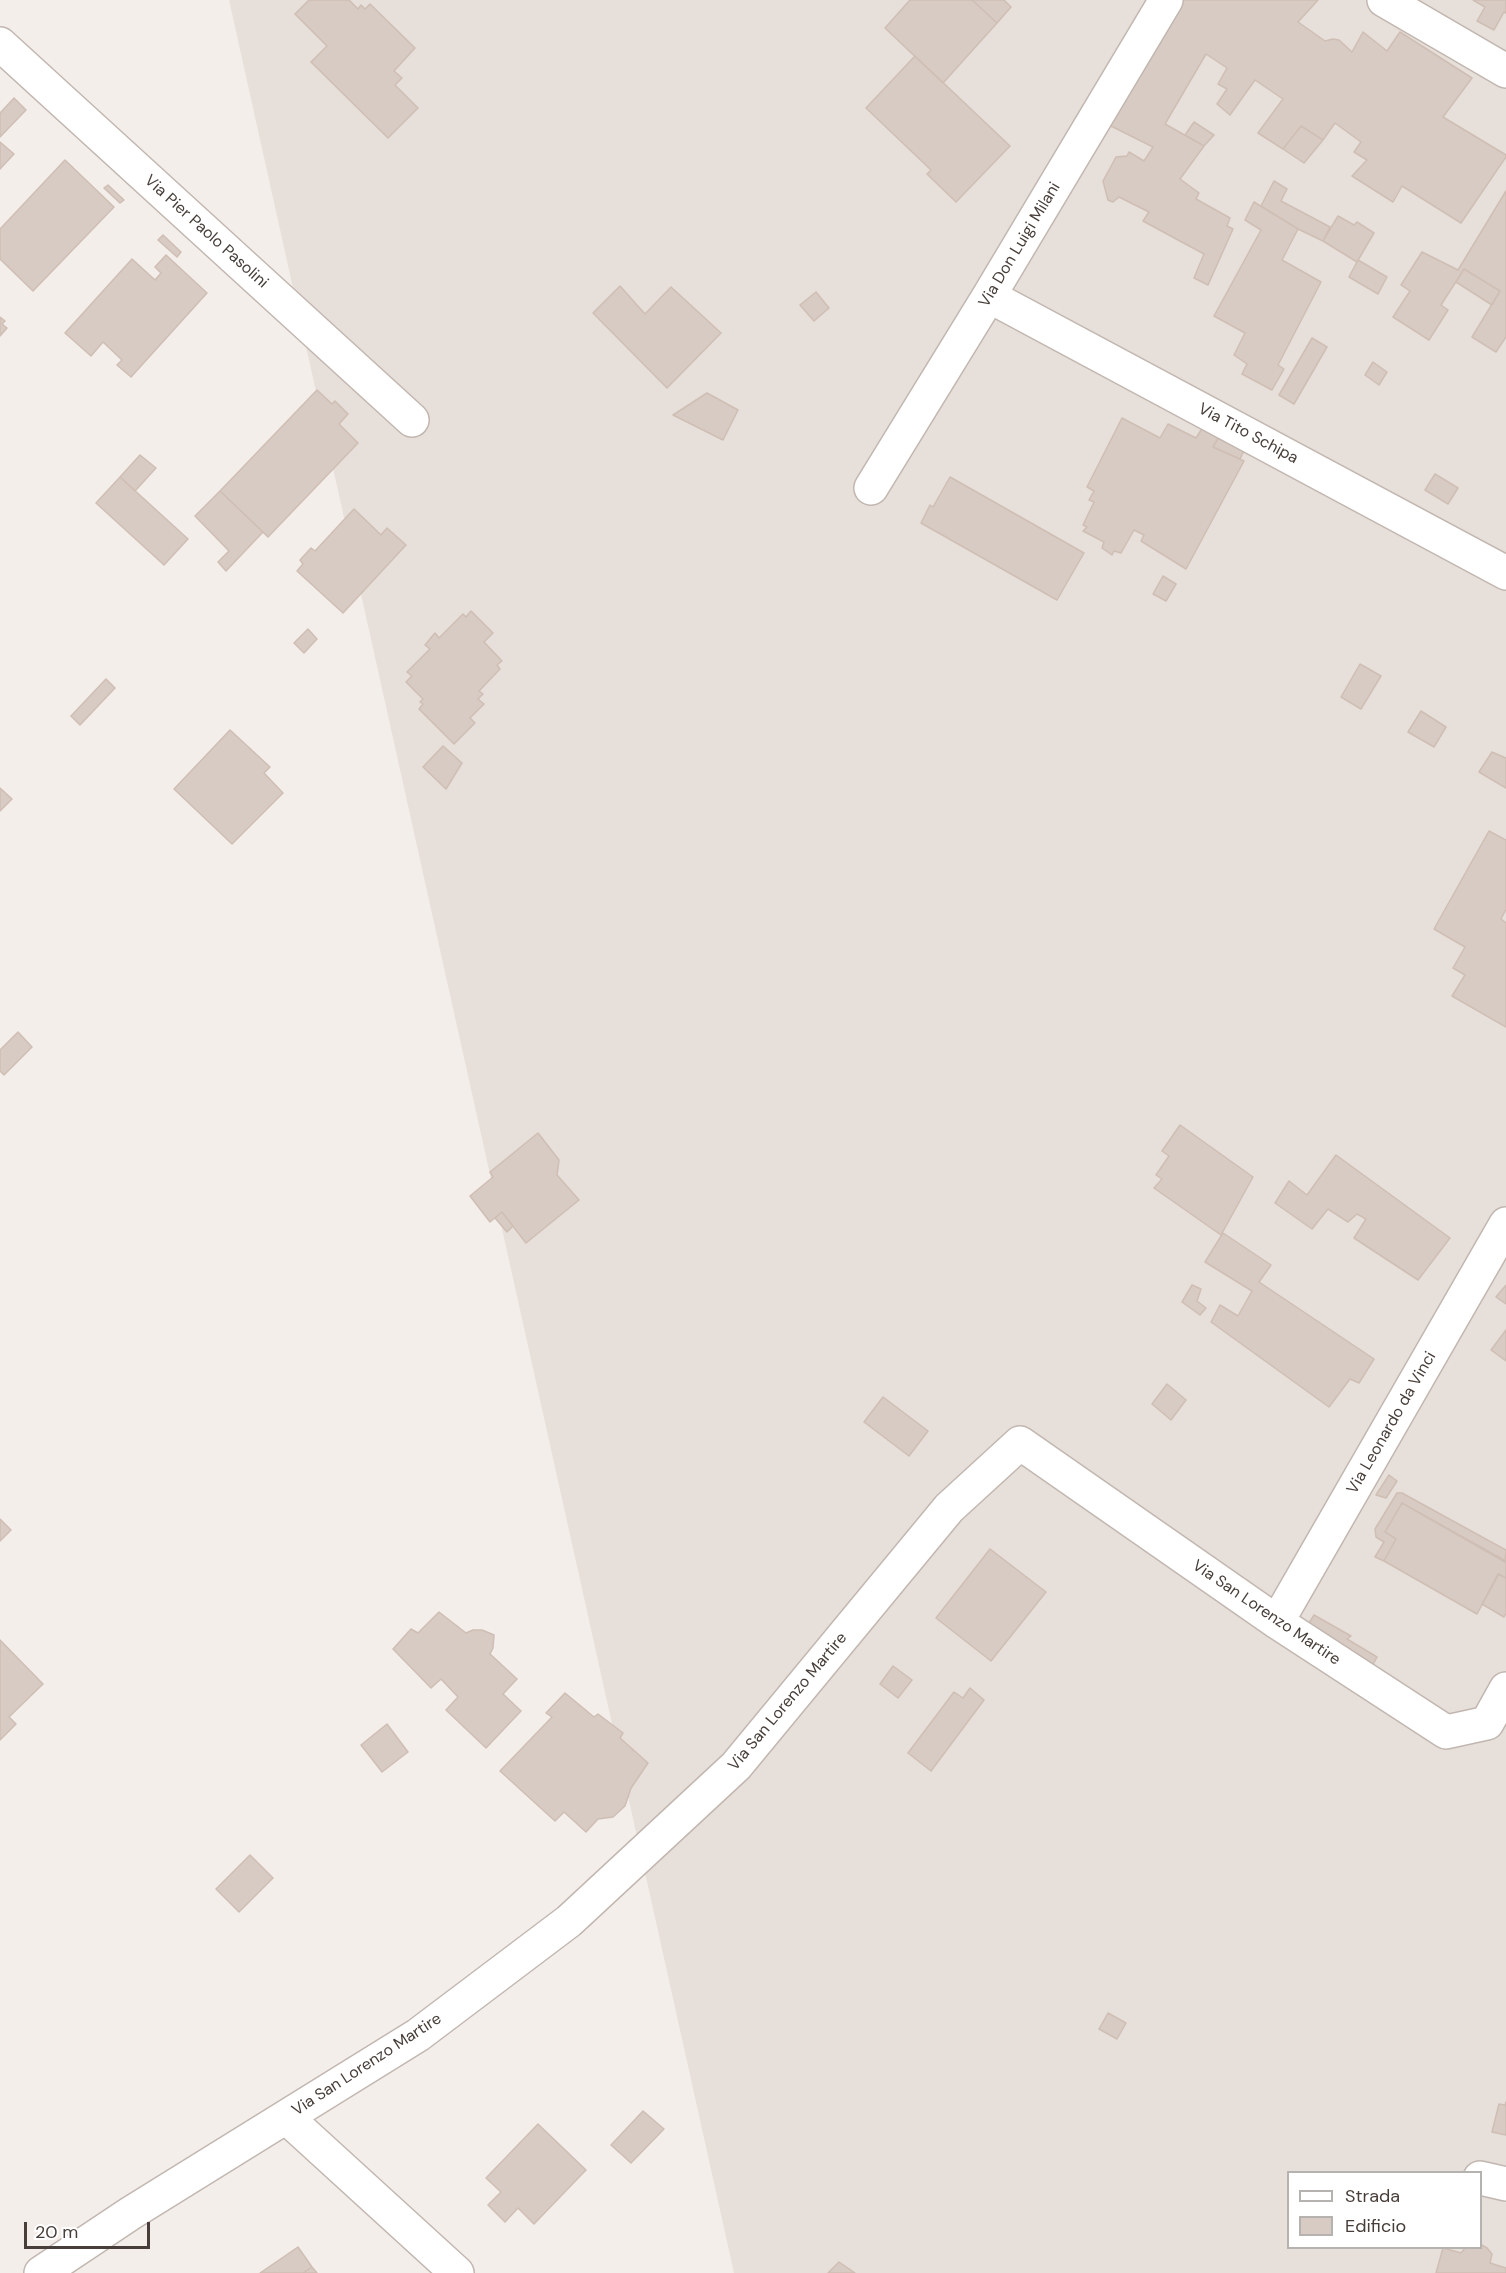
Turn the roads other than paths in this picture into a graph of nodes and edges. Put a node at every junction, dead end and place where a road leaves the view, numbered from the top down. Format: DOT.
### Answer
graph roads {
  1 [pos="1166,0"];
  2 [pos="1384,0"];
  3 [pos="0,44"];
  4 [pos="1506,71"];
  5 [pos="990,296"];
  6 [pos="412,420"];
  7 [pos="871,488"];
  8 [pos="1506,573"];
  9 [pos="1506,1224"];
  10 [pos="1277,1622"];
  11 [pos="1506,1689"];
  12 [pos="286,2117"];
  13 [pos="1482,2178"];
  14 [pos="1506,2184"];
  15 [pos="41,2273"];
  16 [pos="458,2273"];
  1 -- 5 [label="street, Via Don Luigi Milani"];
  2 -- 4 [label="street"];
  3 -- 6 [label="street, Via Pier Paolo Pasolini"];
  5 -- 7 [label="street, Via Don Luigi Milani"];
  5 -- 8 [label="street, Via Tito Schipa"];
  9 -- 10 [label="street, Via Leonardo da Vinci"];
  10 -- 11 [label="street, Via San Lorenzo Martire"];
  10 -- 12 [label="street, Via San Lorenzo Martire"];
  12 -- 15 [label="street, Via San Lorenzo Martire"];
  12 -- 16 [label="street"];
  13 -- 14 [label="street"];
}
